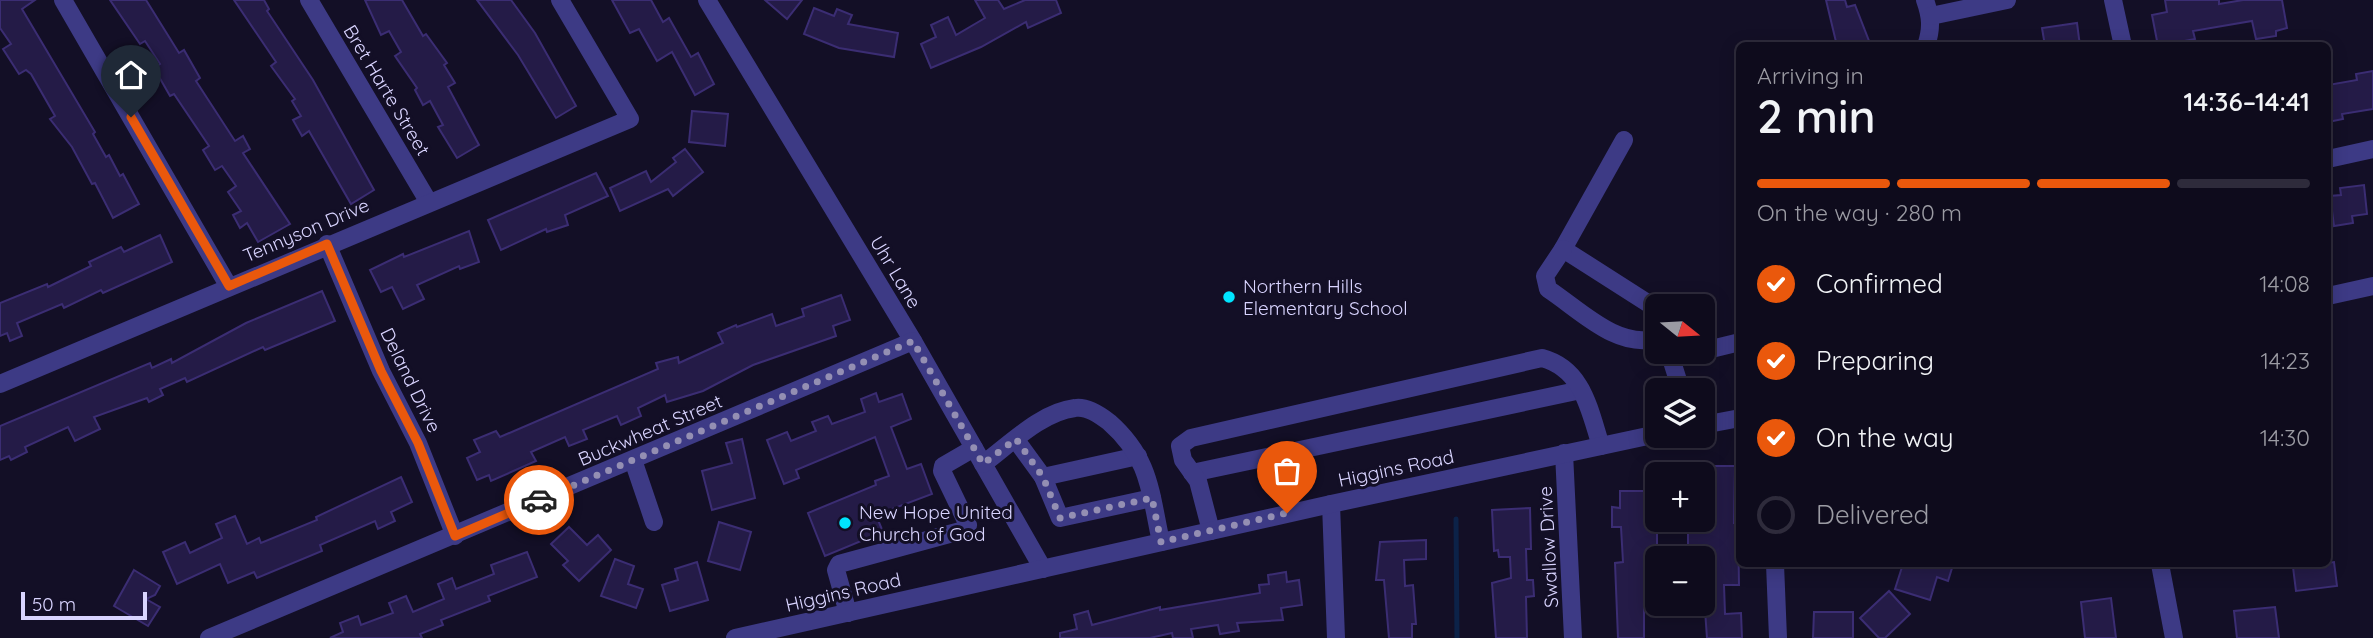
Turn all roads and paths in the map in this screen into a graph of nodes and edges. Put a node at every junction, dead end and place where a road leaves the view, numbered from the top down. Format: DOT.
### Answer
graph roads {
  1 [pos="63,0"];
  2 [pos="309,0"];
  3 [pos="560,0"];
  4 [pos="707,0"];
  5 [pos="2007,0"];
  6 [pos="2113,0"];
  7 [pos="1928,8"];
  8 [pos="1927,42"];
  9 [pos="2122,42"];
  10 [pos="1624,140"];
  11 [pos="2373,149"];
  12 [pos="2331,158"];
  13 [pos="428,201"];
  14 [pos="327,244"];
  15 [pos="1563,249"];
  16 [pos="229,286"];
  17 [pos="2373,286"];
  18 [pos="2331,295"];
  19 [pos="1645,301"];
  20 [pos="913,341"];
  21 [pos="1645,341"];
  22 [pos="1736,342"];
  23 [pos="1715,348"];
  24 [pos="0,384"];
  25 [pos="1581,390"];
  26 [pos="1736,419"];
  27 [pos="1715,423"];
  28 [pos="1645,437"];
  29 [pos="1016,439"];
  30 [pos="1601,446"];
  31 [pos="974,448"];
  32 [pos="1564,453"];
  33 [pos="1138,456"];
  34 [pos="633,460"];
  35 [pos="983,464"];
  36 [pos="1192,473"];
  37 [pos="1043,477"];
  38 [pos="1152,498"];
  39 [pos="1331,504"];
  40 [pos="654,522"];
  41 [pos="1211,531"];
  42 [pos="455,536"];
  43 [pos="1161,542"];
  44 [pos="1775,567"];
  45 [pos="2161,567"];
  46 [pos="1043,569"];
  47 [pos="848,613"];
  48 [pos="209,638"];
  49 [pos="735,638"];
  50 [pos="1336,638"];
  51 [pos="1573,638"];
  52 [pos="1778,638"];
  53 [pos="2174,638"];
  1 -- 16 [label="street"];
  2 -- 13 [label="street, Bret Harte Street"];
  3 -- 13 [label="street, Tennyson Drive"];
  4 -- 20 [label="street, Uhr Lane"];
  5 -- 7 [label="street"];
  6 -- 9 [label="street"];
  7 -- 8 [label="street"];
  10 -- 15 [label="street"];
  11 -- 12 [label="street"];
  13 -- 14 [label="street, Tennyson Drive"];
  14 -- 16 [label="street, Tennyson Drive"];
  14 -- 42 [label="street, Deland Drive"];
  15 -- 19 [label="street"];
  15 -- 21 [label="street"];
  16 -- 24 [label="street, Tennyson Drive"];
  17 -- 18 [label="street"];
  20 -- 31 [label="street, Uhr Lane"];
  20 -- 34 [label="street, Buckwheat Street"];
  22 -- 23 [label="street"];
  25 -- 30 [label="street"];
  25 -- 36 [label="street"];
  25 -- 36 [label="street"];
  26 -- 27 [label="street"];
  28 -- 30 [label="street, Higgins Road"];
  29 -- 33 [label="street"];
  29 -- 35 [label="street"];
  29 -- 37 [label="street"];
  30 -- 32 [label="street, Higgins Road"];
  31 -- 35 [label="street, Uhr Lane"];
  31 -- 47 [label="street"];
  32 -- 39 [label="street, Higgins Road"];
  32 -- 51 [label="street, Swallow Drive"];
  33 -- 37 [label="street"];
  33 -- 38 [label="street"];
  34 -- 40 [label="street"];
  34 -- 42 [label="street, Buckwheat Street"];
  35 -- 46 [label="street, Uhr Lane"];
  36 -- 41 [label="street"];
  37 -- 38 [label="street"];
  38 -- 43 [label="street"];
  39 -- 41 [label="street, Higgins Road"];
  39 -- 50 [label="street"];
  41 -- 43 [label="street, Higgins Road"];
  42 -- 48 [label="street, Buckwheat Street"];
  43 -- 46 [label="street, Higgins Road"];
  44 -- 52 [label="street"];
  45 -- 53 [label="street"];
  46 -- 47 [label="street, Higgins Road"];
  47 -- 49 [label="street, Higgins Road"];
}
